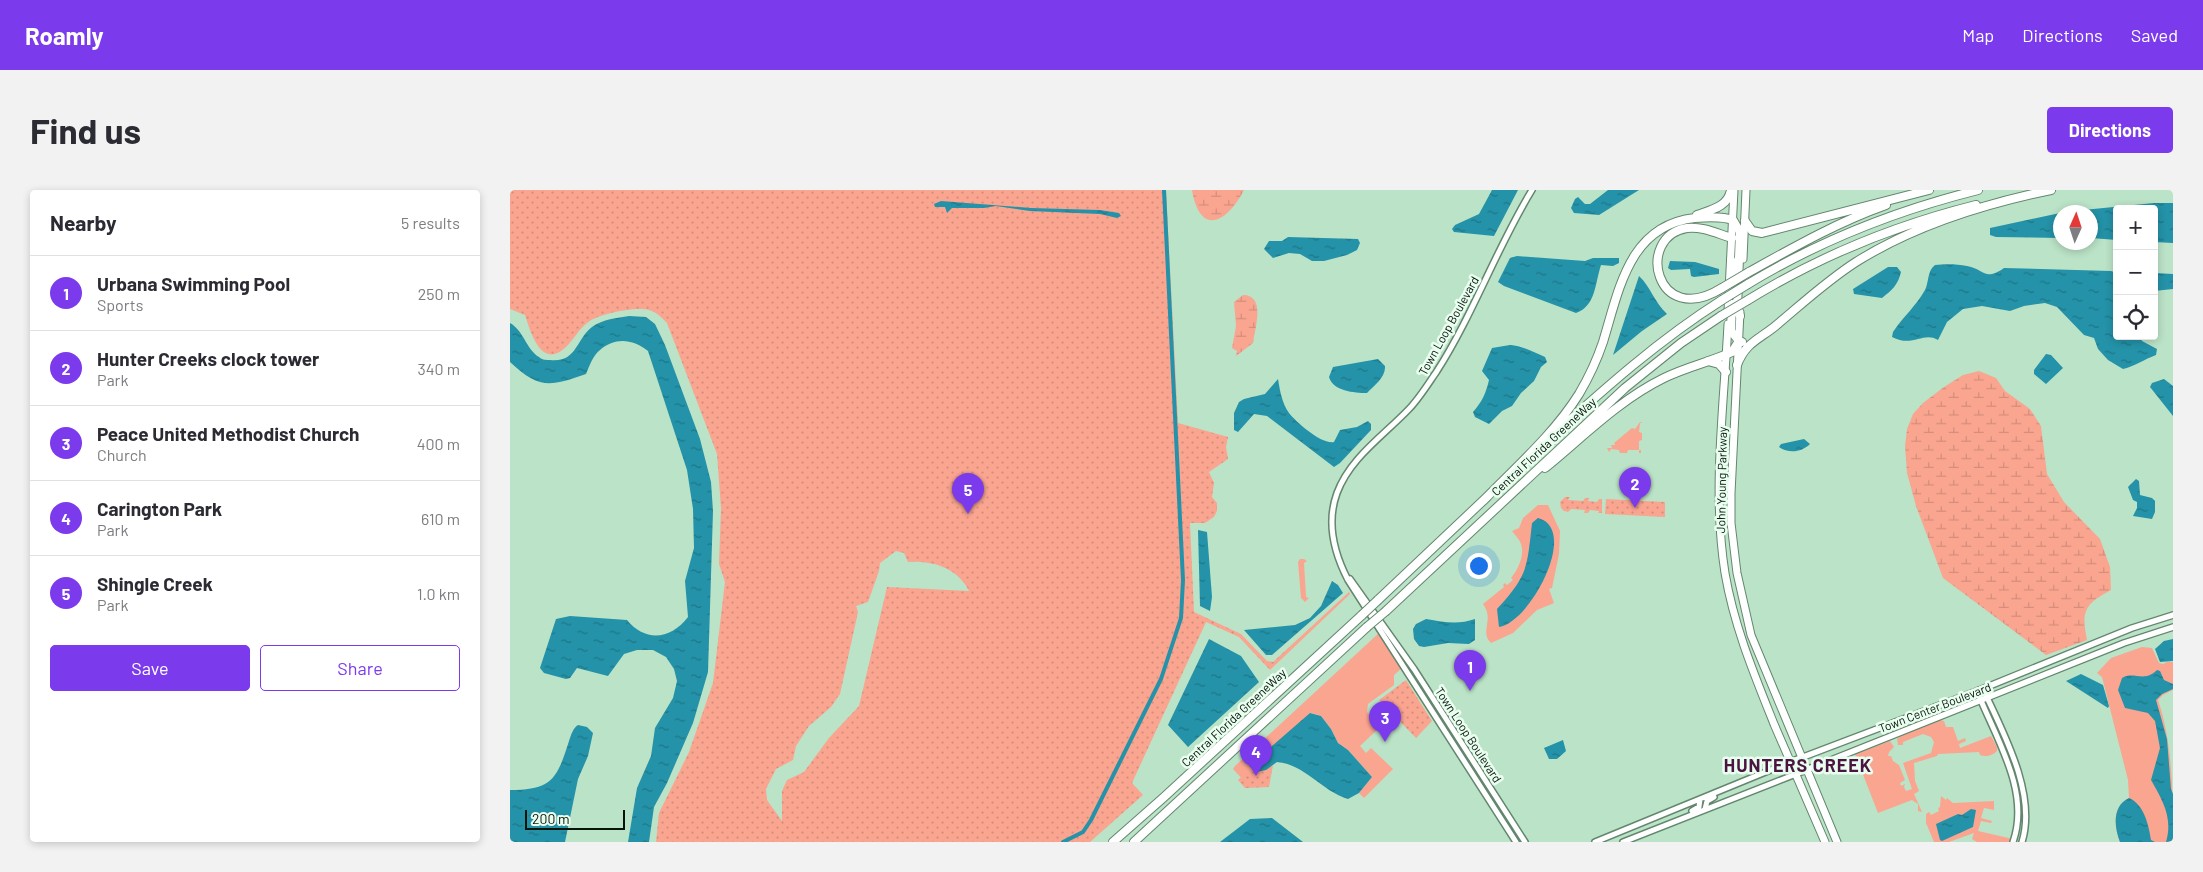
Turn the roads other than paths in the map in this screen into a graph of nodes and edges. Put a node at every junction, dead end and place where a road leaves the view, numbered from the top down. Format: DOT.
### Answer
graph roads {
  1 [pos="1532,190"];
  2 [pos="1732,190"];
  3 [pos="1746,190"];
  4 [pos="1929,190"];
  5 [pos="1978,190"];
  6 [pos="2044,190"];
  7 [pos="2051,190"];
  8 [pos="1919,192"];
  9 [pos="1686,219"];
  10 [pos="1733,220"];
  11 [pos="1745,221"];
  12 [pos="1732,238"];
  13 [pos="1731,260"];
  14 [pos="1740,316"];
  15 [pos="1739,341"];
  16 [pos="1752,342"];
  17 [pos="1726,355"];
  18 [pos="1706,361"];
  19 [pos="1737,366"];
  20 [pos="1726,372"];
  21 [pos="1483,501"];
  22 [pos="1492,510"];
  23 [pos="1341,566"];
  24 [pos="2173,615"];
  25 [pos="2173,627"];
  26 [pos="1980,690"];
  27 [pos="1988,699"];
  28 [pos="1981,702"];
  29 [pos="1801,757"];
  30 [pos="1790,762"];
  31 [pos="1807,770"];
  32 [pos="1796,774"];
  33 [pos="1739,784"];
  34 [pos="1700,800"];
  35 [pos="1704,809"];
  36 [pos="1663,826"];
  37 [pos="1113,842"];
  38 [pos="1134,842"];
  39 [pos="1516,842"];
  40 [pos="1525,842"];
  41 [pos="1596,842"];
  42 [pos="1623,842"];
  43 [pos="1824,842"];
  44 [pos="1837,842"];
  45 [pos="2013,842"];
  46 [pos="2022,842"];
  1 -- 23 [label="street, Town Loop Boulevard"];
  2 -- 9 [label="highway"];
  2 -- 10 [label="highway, John Young Parkway"];
  3 -- 11 [label="highway, John Young Parkway"];
  4 -- 8 [label="highway"];
  5 -- 21 [label="highway, Central Florida GreeneWay, bridge"];
  6 -- 22 [label="highway, Central Florida GreeneWay, bridge"];
  7 -- 16 [label="highway"];
  8 -- 11 [label="highway"];
  8 -- 12 [label="highway, bridge"];
  9 -- 10 [label="highway"];
  9 -- 21 [label="highway"];
  10 -- 12 [label="highway, John Young Parkway"];
  10 -- 14 [label="highway"];
  11 -- 14 [label="highway, John Young Parkway"];
  12 -- 13 [label="highway, John Young Parkway"];
  13 -- 15 [label="highway"];
  13 -- 17 [label="highway, John Young Parkway"];
  14 -- 15 [label="highway, John Young Parkway"];
  15 -- 16 [label="highway"];
  15 -- 17 [label="highway"];
  15 -- 19 [label="highway, John Young Parkway"];
  16 -- 19 [label="highway"];
  17 -- 18 [label="highway"];
  17 -- 20 [label="highway, John Young Parkway"];
  18 -- 20 [label="highway"];
  18 -- 22 [label="highway"];
  19 -- 29 [label="highway, John Young Parkway"];
  20 -- 30 [label="highway, John Young Parkway"];
  21 -- 37 [label="highway, Central Florida GreeneWay, bridge"];
  22 -- 38 [label="highway, Central Florida GreeneWay, bridge"];
  23 -- 39 [label="street, Town Loop Boulevard"];
  23 -- 40 [label="street, Town Loop Boulevard"];
  24 -- 26 [label="main road, Town Center Boulevard"];
  25 -- 27 [label="main road, Town Center Boulevard"];
  26 -- 27 [label="street"];
  26 -- 28 [label="street"];
  26 -- 29 [label="main road, Town Center Boulevard"];
  27 -- 28 [label="main road, Town Center Boulevard"];
  27 -- 46 [label="street"];
  28 -- 31 [label="main road, Town Center Boulevard"];
  28 -- 45 [label="street"];
  29 -- 30 [label="main road, Town Center Boulevard"];
  29 -- 31 [label="highway, John Young Parkway"];
  30 -- 32 [label="highway, John Young Parkway"];
  30 -- 33 [label="street, Town Center Boulevard"];
  31 -- 32 [label="main road, Town Center Boulevard"];
  31 -- 44 [label="highway, John Young Parkway"];
  32 -- 35 [label="street, Town Center Boulevard"];
  32 -- 43 [label="highway, John Young Parkway"];
  33 -- 34 [label="street, Town Center Boulevard"];
  33 -- 35 [label="street, Town Center Boulevard"];
  34 -- 36 [label="street, Town Center Boulevard"];
  34 -- 41 [label="street, Town Center Boulevard"];
  35 -- 36 [label="street, Town Center Boulevard"];
  36 -- 42 [label="street, Town Center Boulevard"];
}
